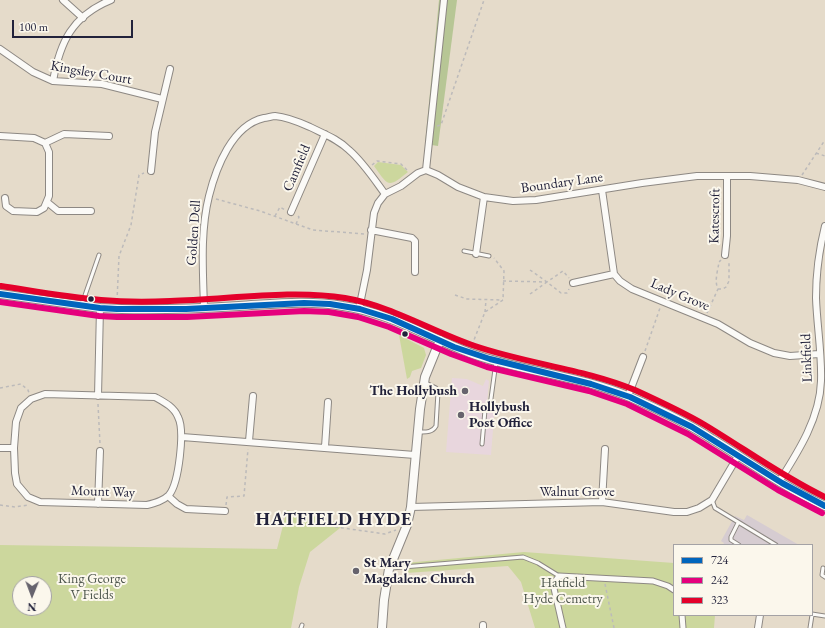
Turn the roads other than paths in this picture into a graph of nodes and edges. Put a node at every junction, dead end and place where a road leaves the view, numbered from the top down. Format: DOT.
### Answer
graph roads {
  1 [pos="63,0"];
  2 [pos="111,0"];
  3 [pos="444,0"];
  4 [pos="83,18"];
  5 [pos="0,49"];
  6 [pos="170,69"];
  7 [pos="53,81"];
  8 [pos="162,99"];
  9 [pos="324,134"];
  10 [pos="0,136"];
  11 [pos="108,136"];
  12 [pos="45,143"];
  13 [pos="426,170"];
  14 [pos="151,171"];
  15 [pos="727,176"];
  16 [pos="825,187"];
  17 [pos="602,190"];
  18 [pos="385,194"];
  19 [pos="484,197"];
  20 [pos="5,198"];
  21 [pos="47,202"];
  22 [pos="91,211"];
  23 [pos="291,212"];
  24 [pos="825,226"];
  25 [pos="371,230"];
  26 [pos="464,252"];
  27 [pos="476,254"];
  28 [pos="725,255"];
  29 [pos="99,256"];
  30 [pos="489,256"];
  31 [pos="415,272"];
  32 [pos="614,274"];
  33 [pos="573,283"];
  34 [pos="0,294"];
  35 [pos="81,306"];
  36 [pos="100,308"];
  37 [pos="204,308"];
  38 [pos="359,309"];
  39 [pos="440,340"];
  40 [pos="820,354"];
  41 [pos="643,357"];
  42 [pos="496,362"];
  43 [pos="424,382"];
  44 [pos="98,396"];
  45 [pos="252,396"];
  46 [pos="628,396"];
  47 [pos="328,402"];
  48 [pos="418,432"];
  49 [pos="182,436"];
  50 [pos="248,441"];
  51 [pos="482,444"];
  52 [pos="325,447"];
  53 [pos="0,448"];
  54 [pos="14,448"];
  55 [pos="605,449"];
  56 [pos="100,451"];
  57 [pos="416,455"];
  58 [pos="738,456"];
  59 [pos="779,482"];
  60 [pos="168,496"];
  61 [pos="712,500"];
  62 [pos="602,502"];
  63 [pos="98,504"];
  64 [pos="825,506"];
  65 [pos="411,507"];
  66 [pos="225,511"];
  67 [pos="738,523"];
  68 [pos="738,544"];
  69 [pos="774,544"];
  70 [pos="823,568"];
  71 [pos="389,569"];
  72 [pos="559,576"];
  73 [pos="825,577"];
  74 [pos="673,589"];
  75 [pos="813,614"];
  76 [pos="682,616"];
  77 [pos="760,616"];
  78 [pos="812,616"];
  79 [pos="825,616"];
  80 [pos="382,628"];
  81 [pos="563,628"];
  82 [pos="682,628"];
  83 [pos="758,628"];
  84 [pos="810,628"];
  1 -- 4 [label="street"];
  2 -- 4 [label="street"];
  3 -- 13 [label="street"];
  4 -- 7 [label="street"];
  5 -- 7 [label="street, Kingsley Court"];
  6 -- 8 [label="street"];
  7 -- 8 [label="street, Kingsley Court"];
  8 -- 14 [label="street"];
  9 -- 18 [label="street, Golden Dell"];
  9 -- 23 [label="street, Camfield"];
  9 -- 37 [label="street, Golden Dell"];
  10 -- 12 [label="street"];
  11 -- 12 [label="street"];
  12 -- 21 [label="street"];
  13 -- 18 [label="street"];
  13 -- 19 [label="street, Boundary Lane"];
  15 -- 16 [label="street, Boundary Lane"];
  15 -- 17 [label="street, Boundary Lane"];
  15 -- 28 [label="street, Katescroft"];
  17 -- 19 [label="street, Boundary Lane"];
  17 -- 32 [label="street"];
  18 -- 25 [label="street"];
  19 -- 27 [label="street"];
  20 -- 21 [label="street"];
  21 -- 22 [label="street"];
  24 -- 40 [label="street, Linkfield"];
  25 -- 31 [label="street"];
  25 -- 38 [label="street"];
  26 -- 27 [label="lane"];
  27 -- 30 [label="lane"];
  29 -- 35 [label="lane"];
  32 -- 33 [label="street"];
  32 -- 40 [label="street, Lady Grove"];
  34 -- 35 [label="street"];
  35 -- 36 [label="street"];
  36 -- 37 [label="street"];
  36 -- 44 [label="street"];
  37 -- 38 [label="street"];
  38 -- 39 [label="street"];
  39 -- 42 [label="street"];
  39 -- 43 [label="street"];
  40 -- 59 [label="street, Linkfield"];
  41 -- 46 [label="street"];
  42 -- 46 [label="street"];
  42 -- 51 [label="lane"];
  43 -- 48 [label="street"];
  43 -- 48 [label="lane"];
  44 -- 49 [label="street"];
  44 -- 54 [label="street"];
  45 -- 50 [label="street"];
  46 -- 58 [label="street"];
  47 -- 52 [label="street"];
  48 -- 57 [label="street"];
  49 -- 50 [label="street"];
  49 -- 60 [label="street"];
  50 -- 52 [label="street"];
  52 -- 57 [label="street"];
  53 -- 54 [label="street"];
  54 -- 63 [label="street, Mount Way"];
  55 -- 62 [label="street"];
  56 -- 63 [label="street"];
  57 -- 65 [label="street"];
  58 -- 59 [label="street"];
  58 -- 61 [label="street"];
  59 -- 64 [label="street"];
  60 -- 63 [label="street, Mount Way"];
  60 -- 66 [label="street"];
  61 -- 62 [label="street, Walnut Grove"];
  61 -- 67 [label="lane"];
  62 -- 65 [label="street, Walnut Grove"];
  65 -- 71 [label="street"];
  67 -- 68 [label="lane"];
  67 -- 69 [label="lane"];
  70 -- 73 [label="lane"];
  71 -- 72 [label="lane"];
  71 -- 80 [label="street"];
  72 -- 74 [label="street"];
  72 -- 81 [label="street"];
  75 -- 79 [label="lane"];
  76 -- 82 [label="street"];
  77 -- 83 [label="street"];
  78 -- 84 [label="lane"];
}
